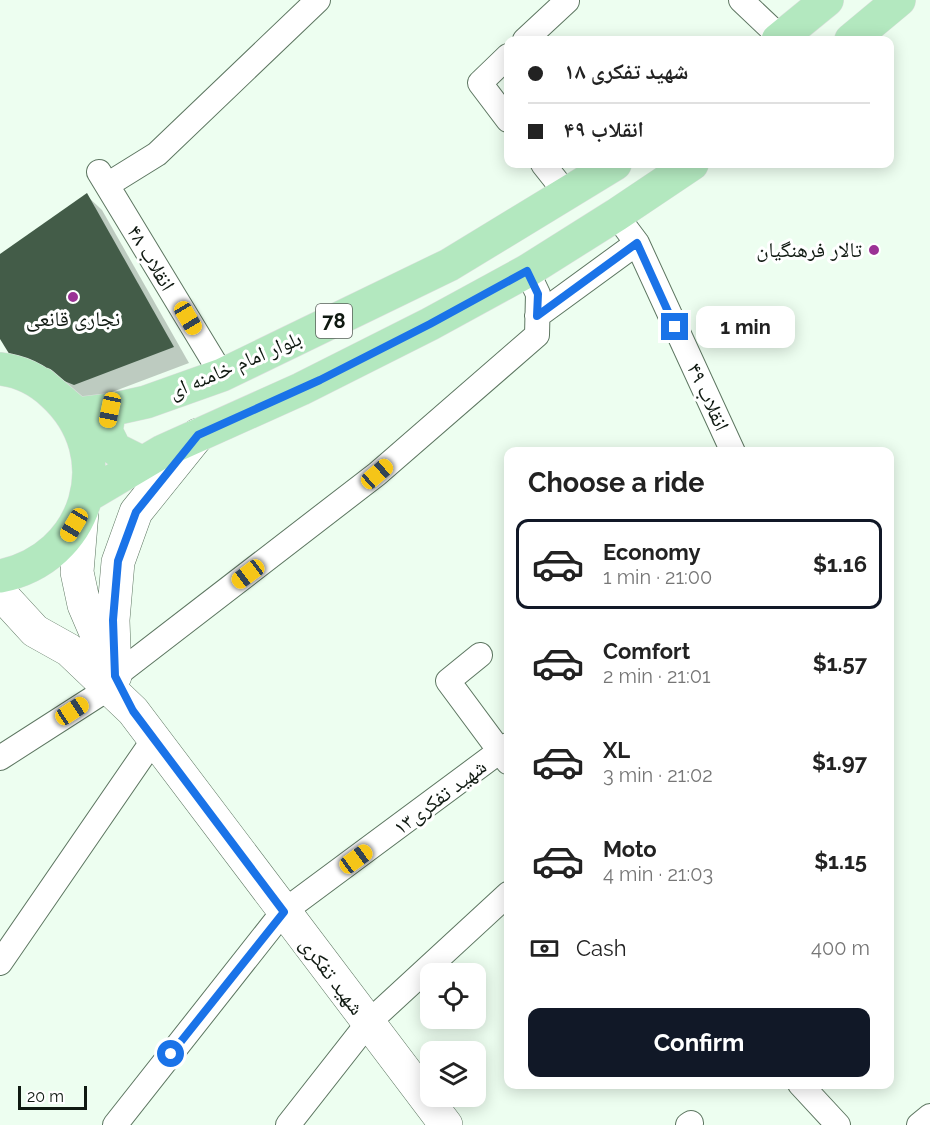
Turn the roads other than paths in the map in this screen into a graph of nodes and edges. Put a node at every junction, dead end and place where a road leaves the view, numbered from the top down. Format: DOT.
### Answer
graph roads {
  1 [pos="318,0"];
  2 [pos="741,0"];
  3 [pos="827,0"];
  4 [pos="899,0"];
  5 [pos="567,1"];
  6 [pos="529,36"];
  7 [pos="777,36"];
  8 [pos="784,36"];
  9 [pos="856,36"];
  10 [pos="504,60"];
  11 [pos="504,115"];
  12 [pos="546,168"];
  13 [pos="608,168"];
  14 [pos="686,168"];
  15 [pos="566,193"];
  16 [pos="616,215"];
  17 [pos="637,243"];
  18 [pos="527,271"];
  19 [pos="537,316"];
  20 [pos="0,369"];
  21 [pos="222,375"];
  22 [pos="42,384"];
  23 [pos="110,410"];
  24 [pos="198,435"];
  25 [pos="731,447"];
  26 [pos="143,463"];
  27 [pos="84,504"];
  28 [pos="0,576"];
  29 [pos="0,593"];
  30 [pos="480,656"];
  31 [pos="112,682"];
  32 [pos="154,739"];
  33 [pos="504,751"];
  34 [pos="504,754"];
  35 [pos="0,758"];
  36 [pos="504,898"];
  37 [pos="284,912"];
  38 [pos="0,963"];
  39 [pos="368,1023"];
  40 [pos="805,1089"];
  41 [pos="930,1116"];
  42 [pos="444,1124"];
  43 [pos="115,1125"];
  44 [pos="288,1125"];
  45 [pos="838,1125"];
  46 [pos="919,1125"];
  1 -- 21 [label="street, انقلاب ۴۸"];
  2 -- 7 [label="street"];
  3 -- 8 [label="main road"];
  4 -- 9 [label="main road"];
  5 -- 6 [label="street"];
  10 -- 11 [label="street"];
  12 -- 15 [label="street"];
  13 -- 15 [label="main road, بلوار امام خامنه ای / 78"];
  14 -- 16 [label="main road, 78"];
  15 -- 21 [label="main road, بلوار امام خامنه ای / 78"];
  16 -- 17 [label="street, انقلاب ۴۹"];
  16 -- 18 [label="main road, 78"];
  17 -- 19 [label="street"];
  17 -- 25 [label="street, انقلاب ۴۹"];
  18 -- 19 [label="street"];
  18 -- 24 [label="main road, 78"];
  19 -- 31 [label="street"];
  20 -- 22 [label="main road, 78"];
  21 -- 23 [label="main road, بلوار امام خامنه ای / 78"];
  22 -- 23 [label="main road, بلوار امام خامنه ای / 78"];
  22 -- 27 [label="main road, 78"];
  23 -- 26 [label="main road"];
  24 -- 26 [label="main road, 78"];
  24 -- 31 [label="street"];
  26 -- 27 [label="main road, 78"];
  27 -- 28 [label="main road, 78"];
  27 -- 31 [label="street"];
  29 -- 31 [label="street, شهید تفکری"];
  30 -- 33 [label="street"];
  31 -- 32 [label="street, شهید تفکری"];
  31 -- 35 [label="street"];
  32 -- 37 [label="street, شهید تفکری"];
  32 -- 38 [label="street"];
  34 -- 37 [label="street, شهید تفکری۱۳"];
  36 -- 39 [label="street"];
  37 -- 39 [label="street, شهید تفکری"];
  37 -- 43 [label="street, شهید تفکری۱۳"];
  39 -- 42 [label="street, شهید تفکری"];
  39 -- 44 [label="street"];
  40 -- 45 [label="street"];
  41 -- 46 [label="street"];
}
